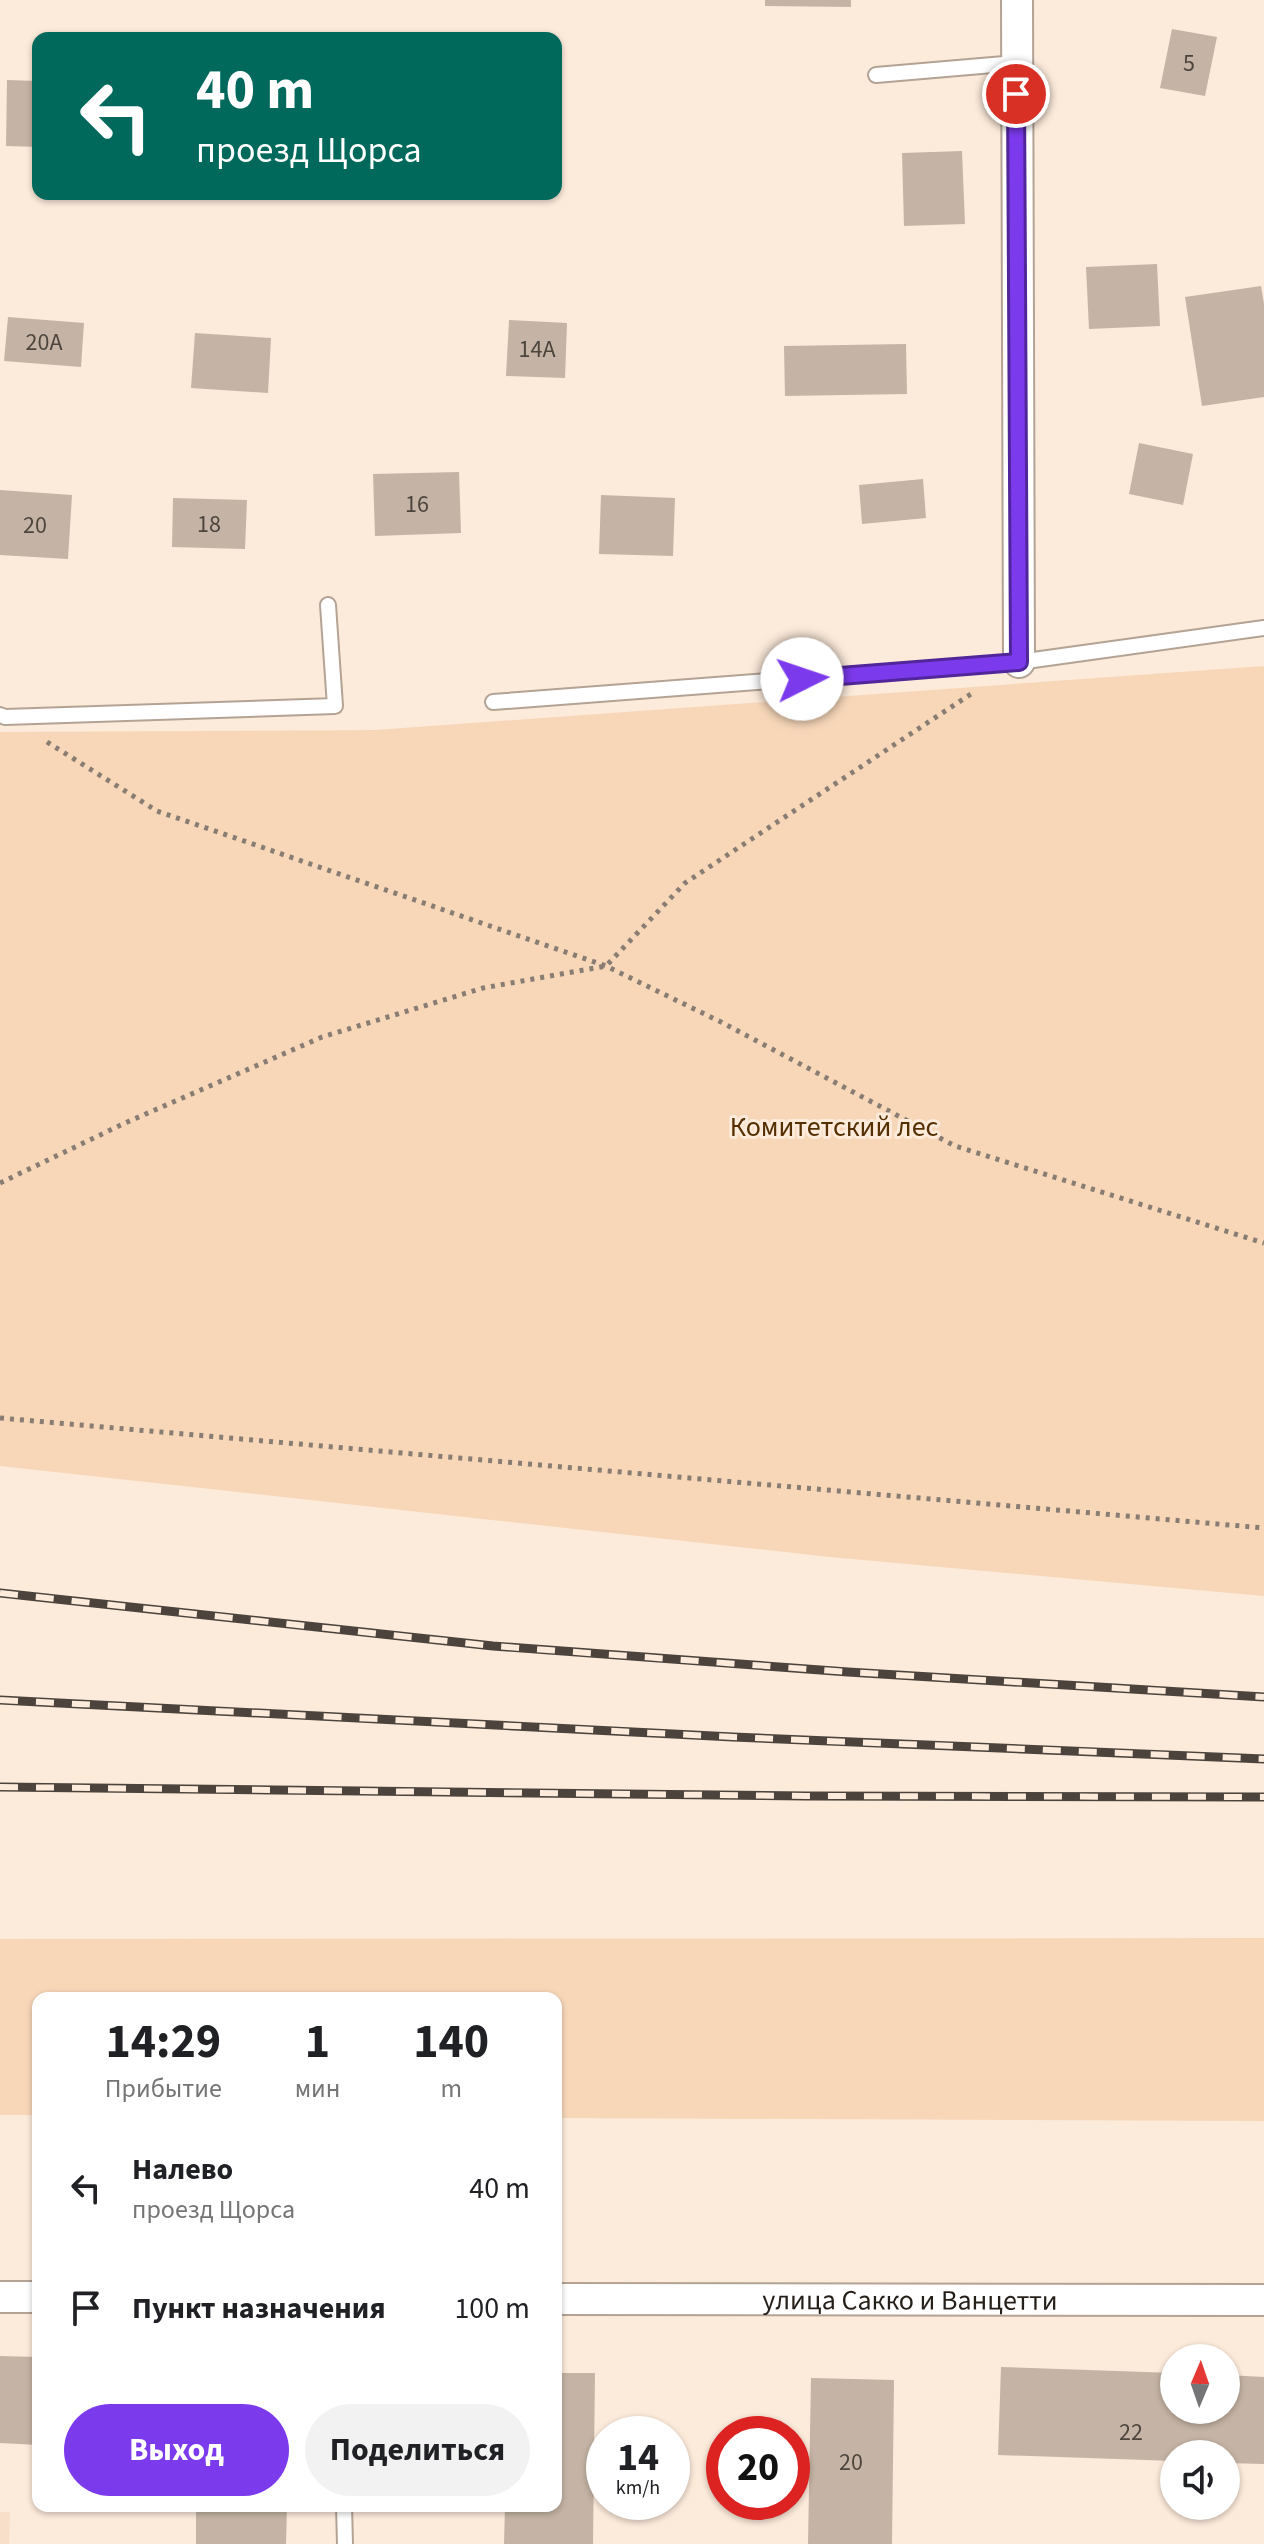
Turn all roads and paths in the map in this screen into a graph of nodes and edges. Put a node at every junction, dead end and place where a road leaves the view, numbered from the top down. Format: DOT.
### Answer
graph roads {
  1 [pos="1017,0"];
  2 [pos="1016,63"];
  3 [pos="876,75"];
  4 [pos="328,605"];
  5 [pos="1264,628"];
  6 [pos="1019,662"];
  7 [pos="493,702"];
  8 [pos="3,716"];
  9 [pos="606,966"];
  10 [pos="0,1183"];
  11 [pos="1264,1243"];
  12 [pos="0,1418"];
  13 [pos="1264,1528"];
  14 [pos="0,2297"];
  15 [pos="32,2297"];
  16 [pos="562,2299"];
  17 [pos="1264,2300"];
  18 [pos="344,2512"];
  19 [pos="345,2544"];
  1 -- 2 [label="street"];
  2 -- 3 [label="lane"];
  2 -- 6 [label="street"];
  4 -- 8 [label="lane"];
  5 -- 6 [label="lane"];
  6 -- 7 [label="lane"];
  6 -- 9 [label="path"];
  8 -- 9 [label="path"];
  9 -- 10 [label="path"];
  9 -- 11 [label="path"];
  12 -- 13 [label="path"];
  14 -- 15 [label="street"];
  16 -- 17 [label="street, улица Сакко и Ванцетти"];
  18 -- 19 [label="lane"];
}
